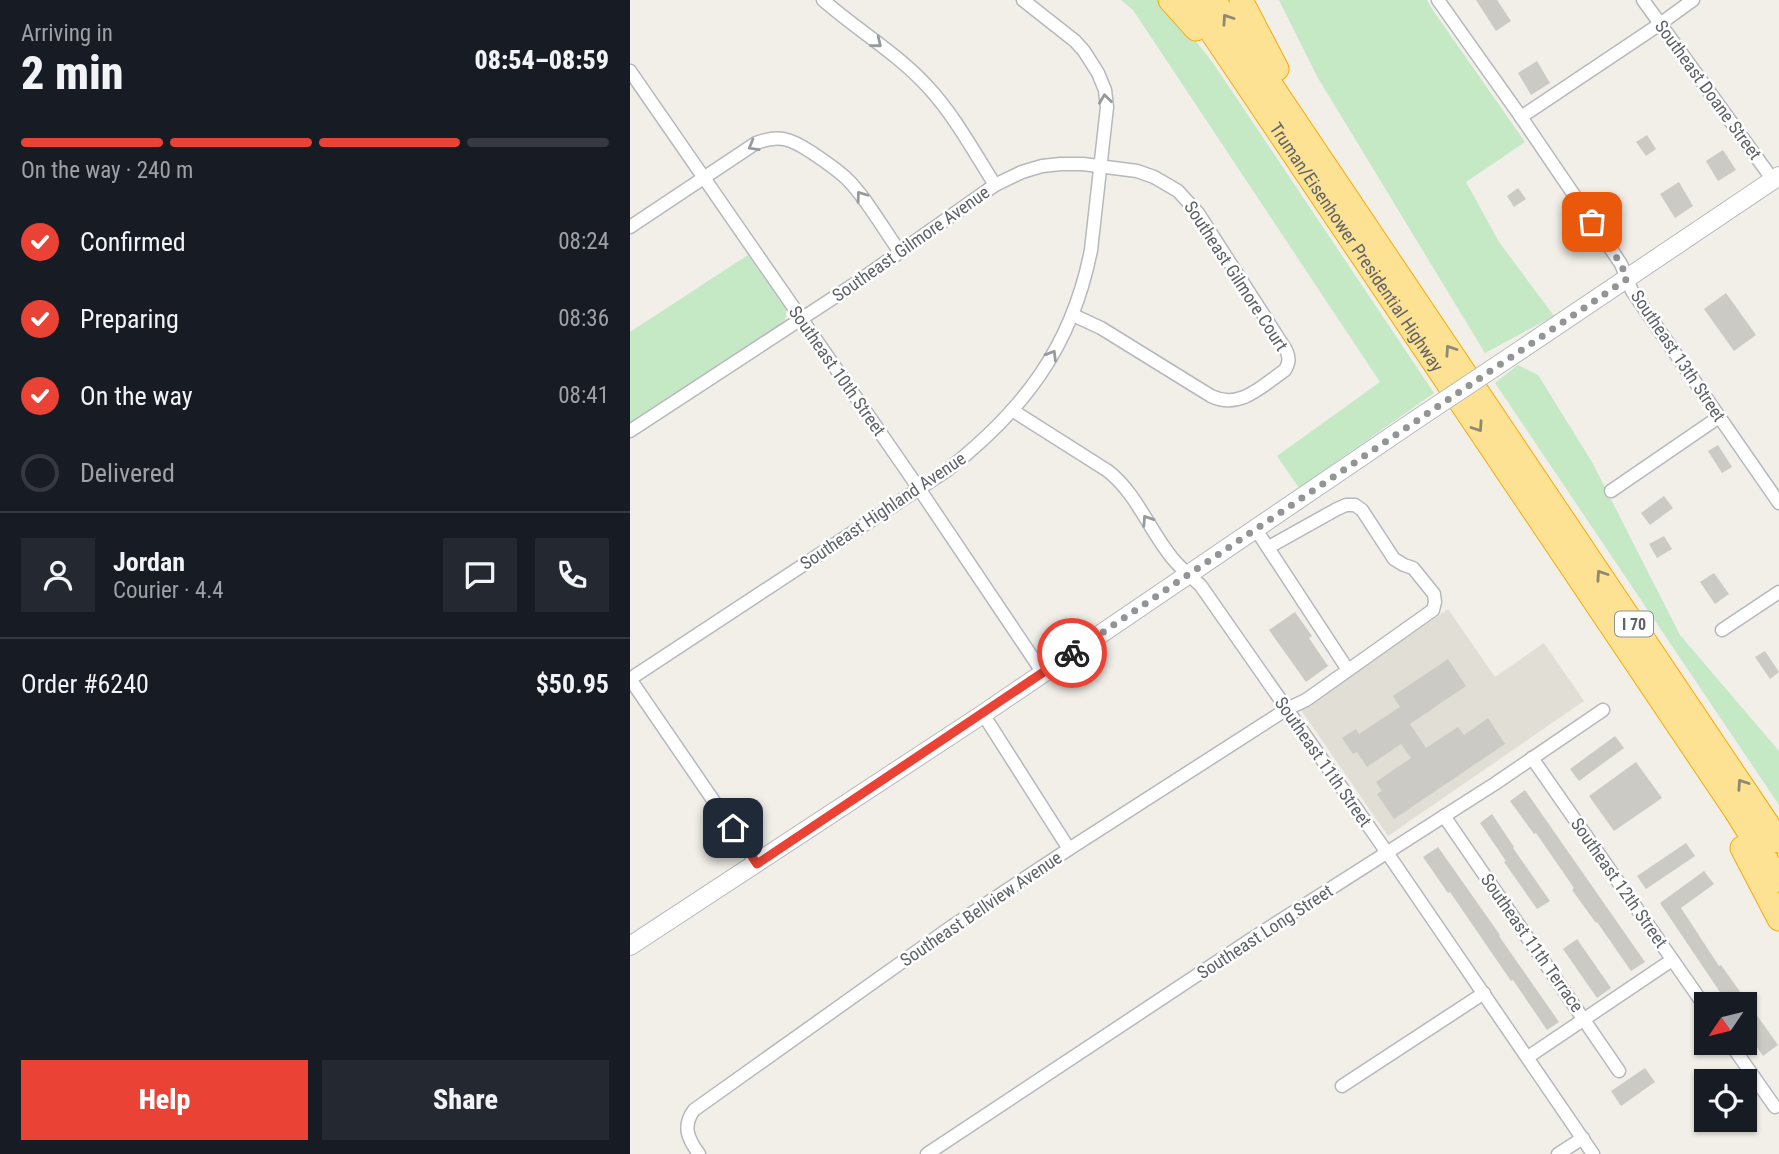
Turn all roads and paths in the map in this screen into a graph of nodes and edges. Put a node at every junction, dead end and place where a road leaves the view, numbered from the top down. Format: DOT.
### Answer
graph roads {
  1 [pos="823,0"];
  2 [pos="1023,0"];
  3 [pos="1170,0"];
  4 [pos="1190,0"];
  5 [pos="1214,0"];
  6 [pos="1241,0"];
  7 [pos="1438,0"];
  8 [pos="1643,0"];
  9 [pos="1693,0"];
  10 [pos="1660,24"];
  11 [pos="630,71"];
  12 [pos="1521,117"];
  13 [pos="1286,142"];
  14 [pos="1100,166"];
  15 [pos="704,178"];
  16 [pos="1776,178"];
  17 [pos="995,185"];
  18 [pos="630,227"];
  19 [pos="1374,238"];
  20 [pos="900,252"];
  21 [pos="1627,279"];
  22 [pos="1073,315"];
  23 [pos="801,320"];
  24 [pos="1012,410"];
  25 [pos="1719,417"];
  26 [pos="630,431"];
  27 [pos="919,490"];
  28 [pos="1611,491"];
  29 [pos="1779,503"];
  30 [pos="1255,528"];
  31 [pos="1269,547"];
  32 [pos="1188,573"];
  33 [pos="1779,592"];
  34 [pos="1722,630"];
  35 [pos="1621,640"];
  36 [pos="1348,670"];
  37 [pos="1043,673"];
  38 [pos="630,679"];
  39 [pos="1287,709"];
  40 [pos="1603,710"];
  41 [pos="983,714"];
  42 [pos="1532,758"];
  43 [pos="1444,816"];
  44 [pos="1779,841"];
  45 [pos="1069,849"];
  46 [pos="1388,854"];
  47 [pos="757,864"];
  48 [pos="1779,880"];
  49 [pos="1779,919"];
  50 [pos="630,946"];
  51 [pos="1672,960"];
  52 [pos="1694,992"];
  53 [pos="1484,993"];
  54 [pos="1584,1019"];
  55 [pos="1738,1055"];
  56 [pos="1528,1057"];
  57 [pos="1619,1071"];
  58 [pos="1342,1086"];
  59 [pos="1775,1107"];
  60 [pos="1583,1138"];
  61 [pos="699,1154"];
  62 [pos="927,1154"];
  63 [pos="1558,1154"];
  64 [pos="1593,1154"];
  1 -- 17 [label="street, one-way"];
  14 -- 2 [label="street, Southeast Highland Avenue, one-way"];
  3 -- 13 [label="highway"];
  4 -- 13 [label="highway, Truman/Eisenhower Presidential Highway / I 70"];
  19 -- 5 [label="highway, Truman/Eisenhower Presidential Highway / I 70, one-way"];
  6 -- 19 [label="highway"];
  7 -- 12 [label="street, Southeast 13th Street"];
  8 -- 10 [label="street, Southeast Doane Street"];
  9 -- 10 [label="street"];
  10 -- 12 [label="street"];
  10 -- 16 [label="street, Southeast Doane Street"];
  11 -- 15 [label="street, Southeast 10th Street"];
  12 -- 21 [label="street, Southeast 13th Street"];
  13 -- 35 [label="highway, Truman/Eisenhower Presidential Highway / I 70, one-way"];
  14 -- 17 [label="street, Southeast Gilmore Avenue"];
  14 -- 22 [label="street, Southeast Highland Avenue"];
  14 -- 22 [label="street, Southeast Gilmore Court"];
  15 -- 18 [label="street"];
  20 -- 15 [label="street, one-way"];
  15 -- 23 [label="street, Southeast 10th Street"];
  16 -- 21 [label="street"];
  17 -- 20 [label="street, Southeast Gilmore Avenue"];
  44 -- 19 [label="highway, Truman/Eisenhower Presidential Highway / I 70, one-way"];
  20 -- 23 [label="street, Southeast Gilmore Avenue"];
  21 -- 25 [label="street, Southeast 13th Street"];
  21 -- 30 [label="street, bridge"];
  24 -- 22 [label="street, Southeast Highland Avenue, one-way"];
  23 -- 26 [label="street, Southeast Gilmore Avenue"];
  23 -- 27 [label="street, Southeast 10th Street"];
  24 -- 27 [label="street, Southeast Highland Avenue"];
  32 -- 24 [label="street, Southeast 11th Street, one-way"];
  25 -- 28 [label="street"];
  25 -- 29 [label="street, Southeast 13th Street"];
  27 -- 37 [label="street, Southeast 10th Street"];
  27 -- 38 [label="street, Southeast Highland Avenue"];
  30 -- 31 [label="street"];
  30 -- 32 [label="street"];
  31 -- 36 [label="street"];
  31 -- 36 [label="street, Southeast Bellview Avenue"];
  32 -- 37 [label="street"];
  32 -- 39 [label="street, Southeast 11th Street"];
  33 -- 34 [label="street"];
  35 -- 48 [label="highway, Truman/Eisenhower Presidential Highway / I 70"];
  35 -- 49 [label="highway"];
  36 -- 39 [label="street, Southeast Bellview Avenue"];
  37 -- 41 [label="street"];
  38 -- 47 [label="street"];
  39 -- 45 [label="street, Southeast Bellview Avenue"];
  39 -- 46 [label="street, Southeast 11th Street"];
  40 -- 42 [label="street, Southeast Long Street"];
  41 -- 45 [label="street"];
  41 -- 47 [label="street"];
  42 -- 43 [label="street, Southeast Long Street"];
  42 -- 51 [label="street, Southeast 12th Street"];
  43 -- 46 [label="street, Southeast Long Street"];
  43 -- 54 [label="street, Southeast 11th Terrace"];
  45 -- 61 [label="street, Southeast Bellview Avenue"];
  46 -- 53 [label="street, Southeast 11th Street"];
  46 -- 62 [label="street, Southeast Long Street"];
  47 -- 50 [label="street"];
  51 -- 52 [label="street, Southeast 12th Street"];
  51 -- 54 [label="street"];
  53 -- 56 [label="street, Southeast 11th Street"];
  53 -- 58 [label="street"];
  54 -- 56 [label="street"];
  54 -- 57 [label="street, Southeast 11th Terrace"];
  55 -- 59 [label="street"];
  56 -- 60 [label="street, Southeast 11th Street"];
  60 -- 63 [label="street"];
  60 -- 64 [label="street, Southeast 11th Street"];
}
